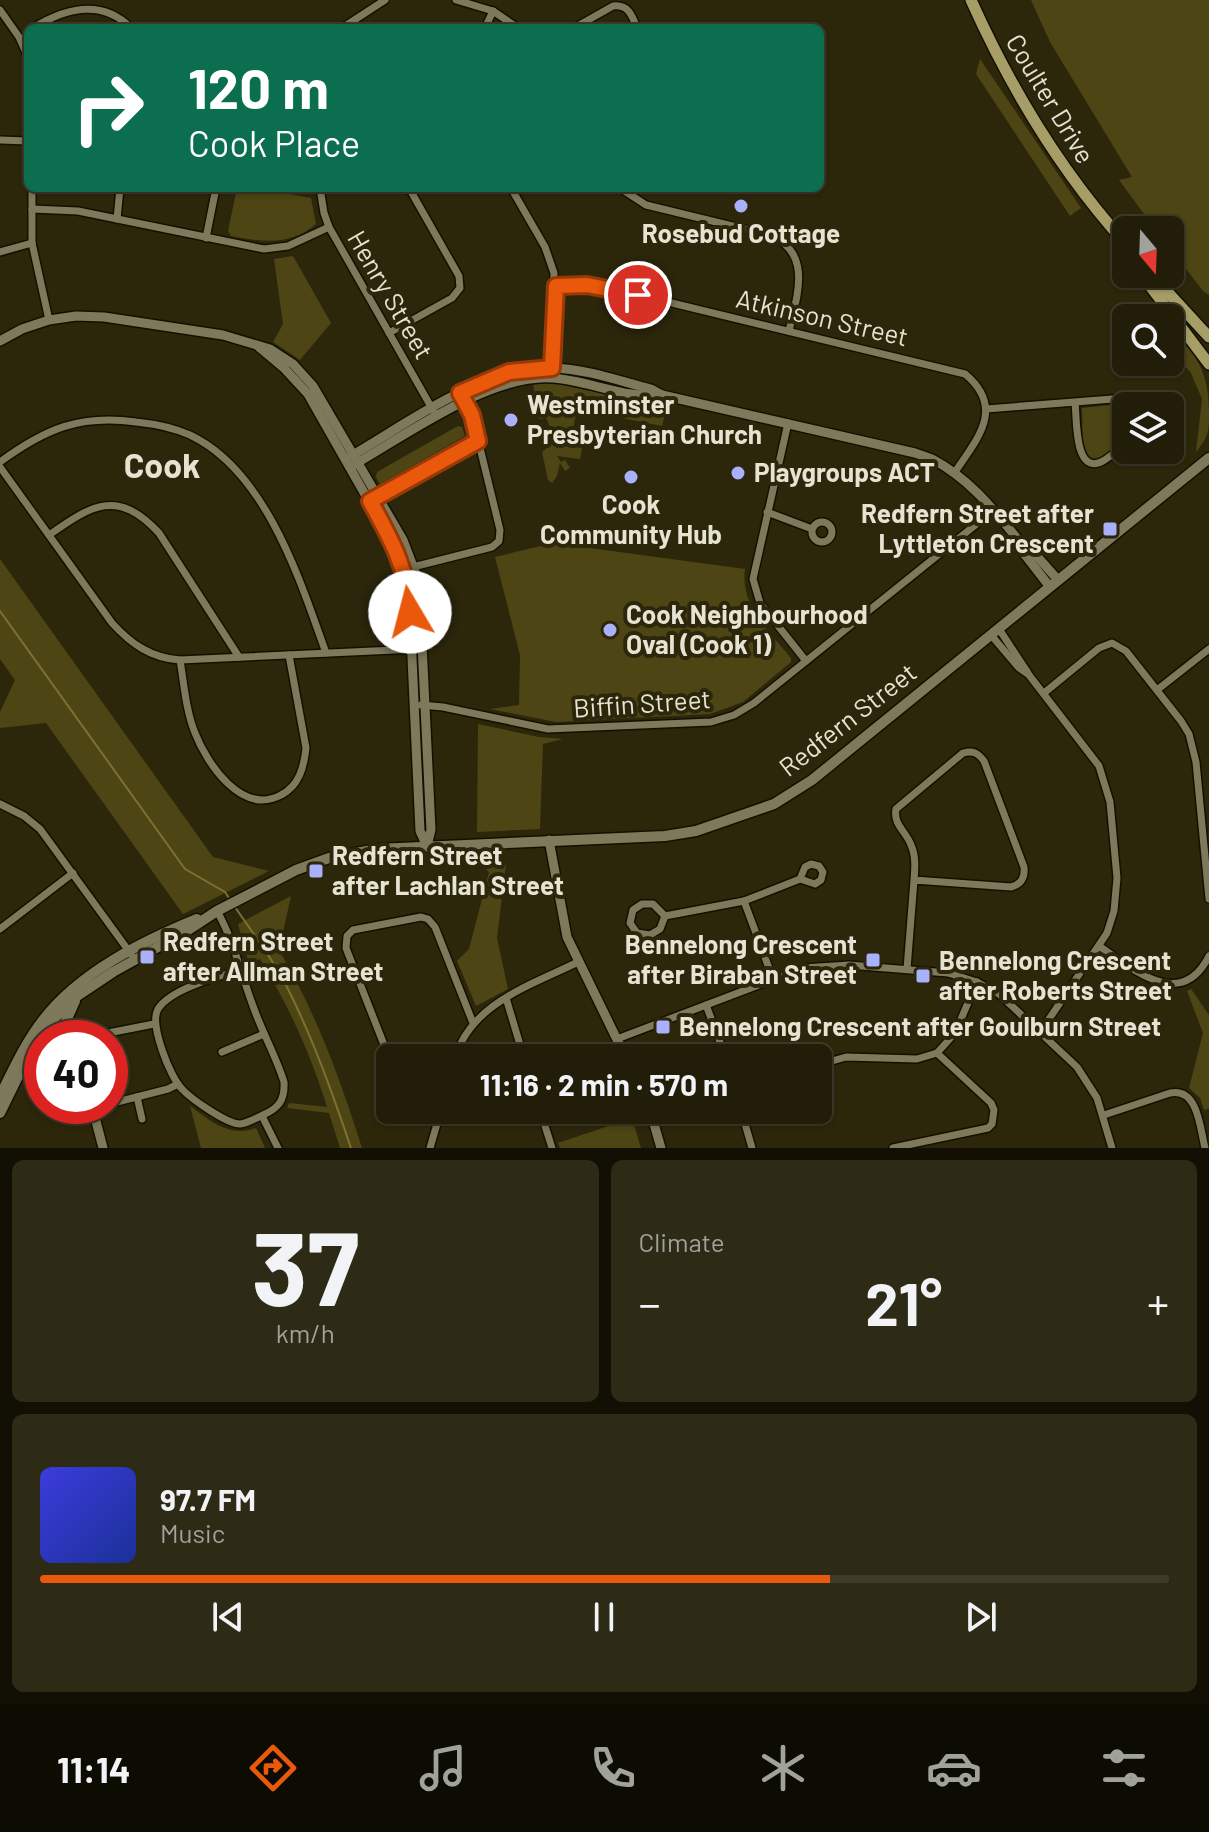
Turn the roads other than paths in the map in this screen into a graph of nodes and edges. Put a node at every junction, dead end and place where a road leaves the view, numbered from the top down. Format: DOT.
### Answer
graph roads {
  1 [pos="385,0"];
  2 [pos="456,0"];
  3 [pos="971,0"];
  4 [pos="0,10"];
  5 [pos="493,11"];
  6 [pos="40,24"];
  7 [pos="129,24"];
  8 [pos="348,24"];
  9 [pos="487,24"];
  10 [pos="512,24"];
  11 [pos="581,24"];
  12 [pos="636,24"];
  13 [pos="24,34"];
  14 [pos="19,37"];
  15 [pos="24,48"];
  16 [pos="0,140"];
  17 [pos="24,141"];
  18 [pos="32,192"];
  19 [pos="120,192"];
  20 [pos="215,192"];
  21 [pos="321,192"];
  22 [pos="411,192"];
  23 [pos="513,192"];
  24 [pos="626,192"];
  25 [pos="32,209"];
  26 [pos="1100,216"];
  27 [pos="117,219"];
  28 [pos="329,227"];
  29 [pos="1112,229"];
  30 [pos="1112,234"];
  31 [pos="206,238"];
  32 [pos="32,243"];
  33 [pos="0,252"];
  34 [pos="556,286"];
  35 [pos="1152,288"];
  36 [pos="1164,288"];
  37 [pos="49,320"];
  38 [pos="789,331"];
  39 [pos="389,333"];
  40 [pos="1209,337"];
  41 [pos="0,341"];
  42 [pos="1209,364"];
  43 [pos="552,373"];
  44 [pos="462,397"];
  45 [pos="1112,399"];
  46 [pos="1075,403"];
  47 [pos="986,409"];
  48 [pos="434,413"];
  49 [pos="788,423"];
  50 [pos="478,441"];
  51 [pos="1112,453"];
  52 [pos="1209,458"];
  53 [pos="352,460"];
  54 [pos="0,464"];
  55 [pos="955,472"];
  56 [pos="374,498"];
  57 [pos="994,510"];
  58 [pos="767,512"];
  59 [pos="812,529"];
  60 [pos="49,535"];
  61 [pos="409,568"];
  62 [pos="1054,584"];
  63 [pos="995,632"];
  64 [pos="417,649"];
  65 [pos="1209,649"];
  66 [pos="326,653"];
  67 [pos="289,655"];
  68 [pos="239,657"];
  69 [pos="180,660"];
  70 [pos="806,661"];
  71 [pos="1157,690"];
  72 [pos="1044,693"];
  73 [pos="420,706"];
  74 [pos="0,804"];
  75 [pos="1206,826"];
  76 [pos="549,840"];
  77 [pos="427,846"];
  78 [pos="73,873"];
  79 [pos="800,879"];
  80 [pos="914,880"];
  81 [pos="1209,899"];
  82 [pos="744,901"];
  83 [pos="222,908"];
  84 [pos="665,916"];
  85 [pos="0,929"];
  86 [pos="1099,946"];
  87 [pos="132,955"];
  88 [pos="1209,956"];
  89 [pos="578,962"];
  90 [pos="907,969"];
  91 [pos="241,970"];
  92 [pos="773,979"];
  93 [pos="977,982"];
  94 [pos="91,986"];
  95 [pos="506,998"];
  96 [pos="706,1005"];
  97 [pos="51,1020"];
  98 [pos="53,1020"];
  99 [pos="66,1020"];
  100 [pos="473,1023"];
  101 [pos="154,1024"];
  102 [pos="128,1029"];
  103 [pos="1041,1031"];
  104 [pos="264,1034"];
  105 [pos="617,1039"];
  106 [pos="384,1044"];
  107 [pos="460,1044"];
  108 [pos="520,1044"];
  109 [pos="619,1044"];
  110 [pos="721,1044"];
  111 [pos="24,1052"];
  112 [pos="222,1052"];
  113 [pos="937,1053"];
  114 [pos="832,1061"];
  115 [pos="24,1068"];
  116 [pos="178,1084"];
  117 [pos="0,1096"];
  118 [pos="137,1097"];
  119 [pos="128,1099"];
  120 [pos="0,1113"];
  121 [pos="1104,1115"];
  122 [pos="262,1116"];
  123 [pos="142,1119"];
  124 [pos="97,1124"];
  125 [pos="437,1124"];
  126 [pos="544,1124"];
  127 [pos="654,1124"];
  128 [pos="745,1124"];
  129 [pos="103,1148"];
  130 [pos="278,1148"];
  131 [pos="430,1148"];
  132 [pos="552,1148"];
  133 [pos="661,1148"];
  134 [pos="752,1148"];
  135 [pos="893,1148"];
  136 [pos="1112,1148"];
  137 [pos="1205,1148"];
  1 -- 8 [label="street"];
  2 -- 5 [label="street"];
  3 -- 26 [label="main road, Coulter Drive"];
  4 -- 14 [label="street"];
  5 -- 9 [label="street"];
  5 -- 10 [label="street"];
  6 -- 7 [label="street"];
  11 -- 12 [label="street"];
  13 -- 14 [label="street"];
  14 -- 15 [label="street"];
  16 -- 17 [label="street"];
  18 -- 25 [label="street"];
  19 -- 27 [label="street"];
  20 -- 31 [label="street"];
  21 -- 28 [label="street, Henry Street"];
  22 -- 39 [label="street"];
  23 -- 34 [label="street"];
  24 -- 38 [label="street"];
  25 -- 27 [label="street"];
  25 -- 32 [label="street"];
  26 -- 29 [label="main road, Coulter Drive"];
  26 -- 30 [label="main road, Coulter Drive"];
  27 -- 31 [label="street"];
  28 -- 31 [label="street"];
  28 -- 39 [label="street, Henry Street"];
  32 -- 33 [label="street"];
  32 -- 37 [label="street"];
  34 -- 38 [label="street, Atkinson Street"];
  34 -- 43 [label="street"];
  35 -- 42 [label="main road"];
  36 -- 40 [label="main road"];
  37 -- 41 [label="street"];
  37 -- 53 [label="street"];
  38 -- 47 [label="street, Atkinson Street"];
  39 -- 48 [label="street, Henry Street"];
  43 -- 44 [label="street"];
  43 -- 49 [label="street"];
  44 -- 48 [label="street"];
  44 -- 50 [label="street"];
  45 -- 46 [label="street"];
  46 -- 47 [label="street"];
  46 -- 51 [label="street"];
  47 -- 55 [label="street"];
  48 -- 53 [label="street"];
  49 -- 55 [label="street"];
  49 -- 58 [label="street"];
  50 -- 56 [label="street"];
  50 -- 61 [label="street"];
  52 -- 62 [label="main road, Redfern Street"];
  53 -- 56 [label="street"];
  54 -- 60 [label="street"];
  54 -- 66 [label="street"];
  55 -- 57 [label="street"];
  56 -- 61 [label="street"];
  57 -- 62 [label="street"];
  57 -- 70 [label="street, Biffin Street"];
  58 -- 59 [label="street"];
  58 -- 70 [label="street"];
  60 -- 68 [label="street"];
  60 -- 69 [label="street"];
  61 -- 64 [label="street"];
  62 -- 63 [label="main road, Redfern Street"];
  63 -- 72 [label="street"];
  63 -- 76 [label="main road, Redfern Street"];
  64 -- 66 [label="street"];
  64 -- 73 [label="street"];
  65 -- 71 [label="street"];
  66 -- 67 [label="street"];
  67 -- 68 [label="street"];
  67 -- 69 [label="street"];
  68 -- 69 [label="street"];
  70 -- 73 [label="street, Biffin Street"];
  71 -- 72 [label="street"];
  71 -- 75 [label="street"];
  72 -- 86 [label="street"];
  73 -- 77 [label="street"];
  74 -- 78 [label="street"];
  75 -- 81 [label="street"];
  76 -- 77 [label="main road, Redfern Street"];
  76 -- 89 [label="street"];
  77 -- 83 [label="main road, Redfern Street"];
  78 -- 85 [label="street"];
  78 -- 87 [label="street"];
  79 -- 82 [label="street"];
  80 -- 80 [label="street"];
  80 -- 90 [label="street"];
  82 -- 84 [label="street"];
  82 -- 92 [label="street"];
  83 -- 87 [label="main road, Redfern Street"];
  83 -- 91 [label="street"];
  84 -- 84 [label="street"];
  86 -- 88 [label="street"];
  86 -- 103 [label="street"];
  87 -- 94 [label="main road, Redfern Street"];
  87 -- 97 [label="main road, Redfern Street"];
  89 -- 95 [label="street"];
  89 -- 105 [label="street"];
  90 -- 92 [label="street"];
  90 -- 93 [label="street"];
  91 -- 101 [label="street"];
  91 -- 104 [label="street"];
  92 -- 96 [label="street"];
  93 -- 103 [label="street"];
  93 -- 113 [label="street"];
  94 -- 98 [label="main road, Redfern Street"];
  94 -- 99 [label="main road"];
  95 -- 100 [label="street"];
  95 -- 108 [label="street"];
  96 -- 105 [label="street"];
  96 -- 110 [label="street"];
  100 -- 106 [label="street"];
  100 -- 107 [label="street"];
  101 -- 102 [label="street"];
  101 -- 116 [label="street"];
  103 -- 121 [label="street"];
  104 -- 112 [label="street"];
  104 -- 122 [label="street"];
  105 -- 109 [label="street"];
  111 -- 117 [label="main road, Redfern Street"];
  113 -- 114 [label="street"];
  113 -- 135 [label="street"];
  115 -- 120 [label="main road, Redfern Street"];
  116 -- 118 [label="street"];
  116 -- 122 [label="street"];
  118 -- 119 [label="street"];
  118 -- 123 [label="street"];
  121 -- 136 [label="street"];
  121 -- 137 [label="street"];
  122 -- 130 [label="street"];
  124 -- 129 [label="street"];
  125 -- 131 [label="street"];
  126 -- 132 [label="street"];
  127 -- 133 [label="street"];
  128 -- 134 [label="street"];
}
